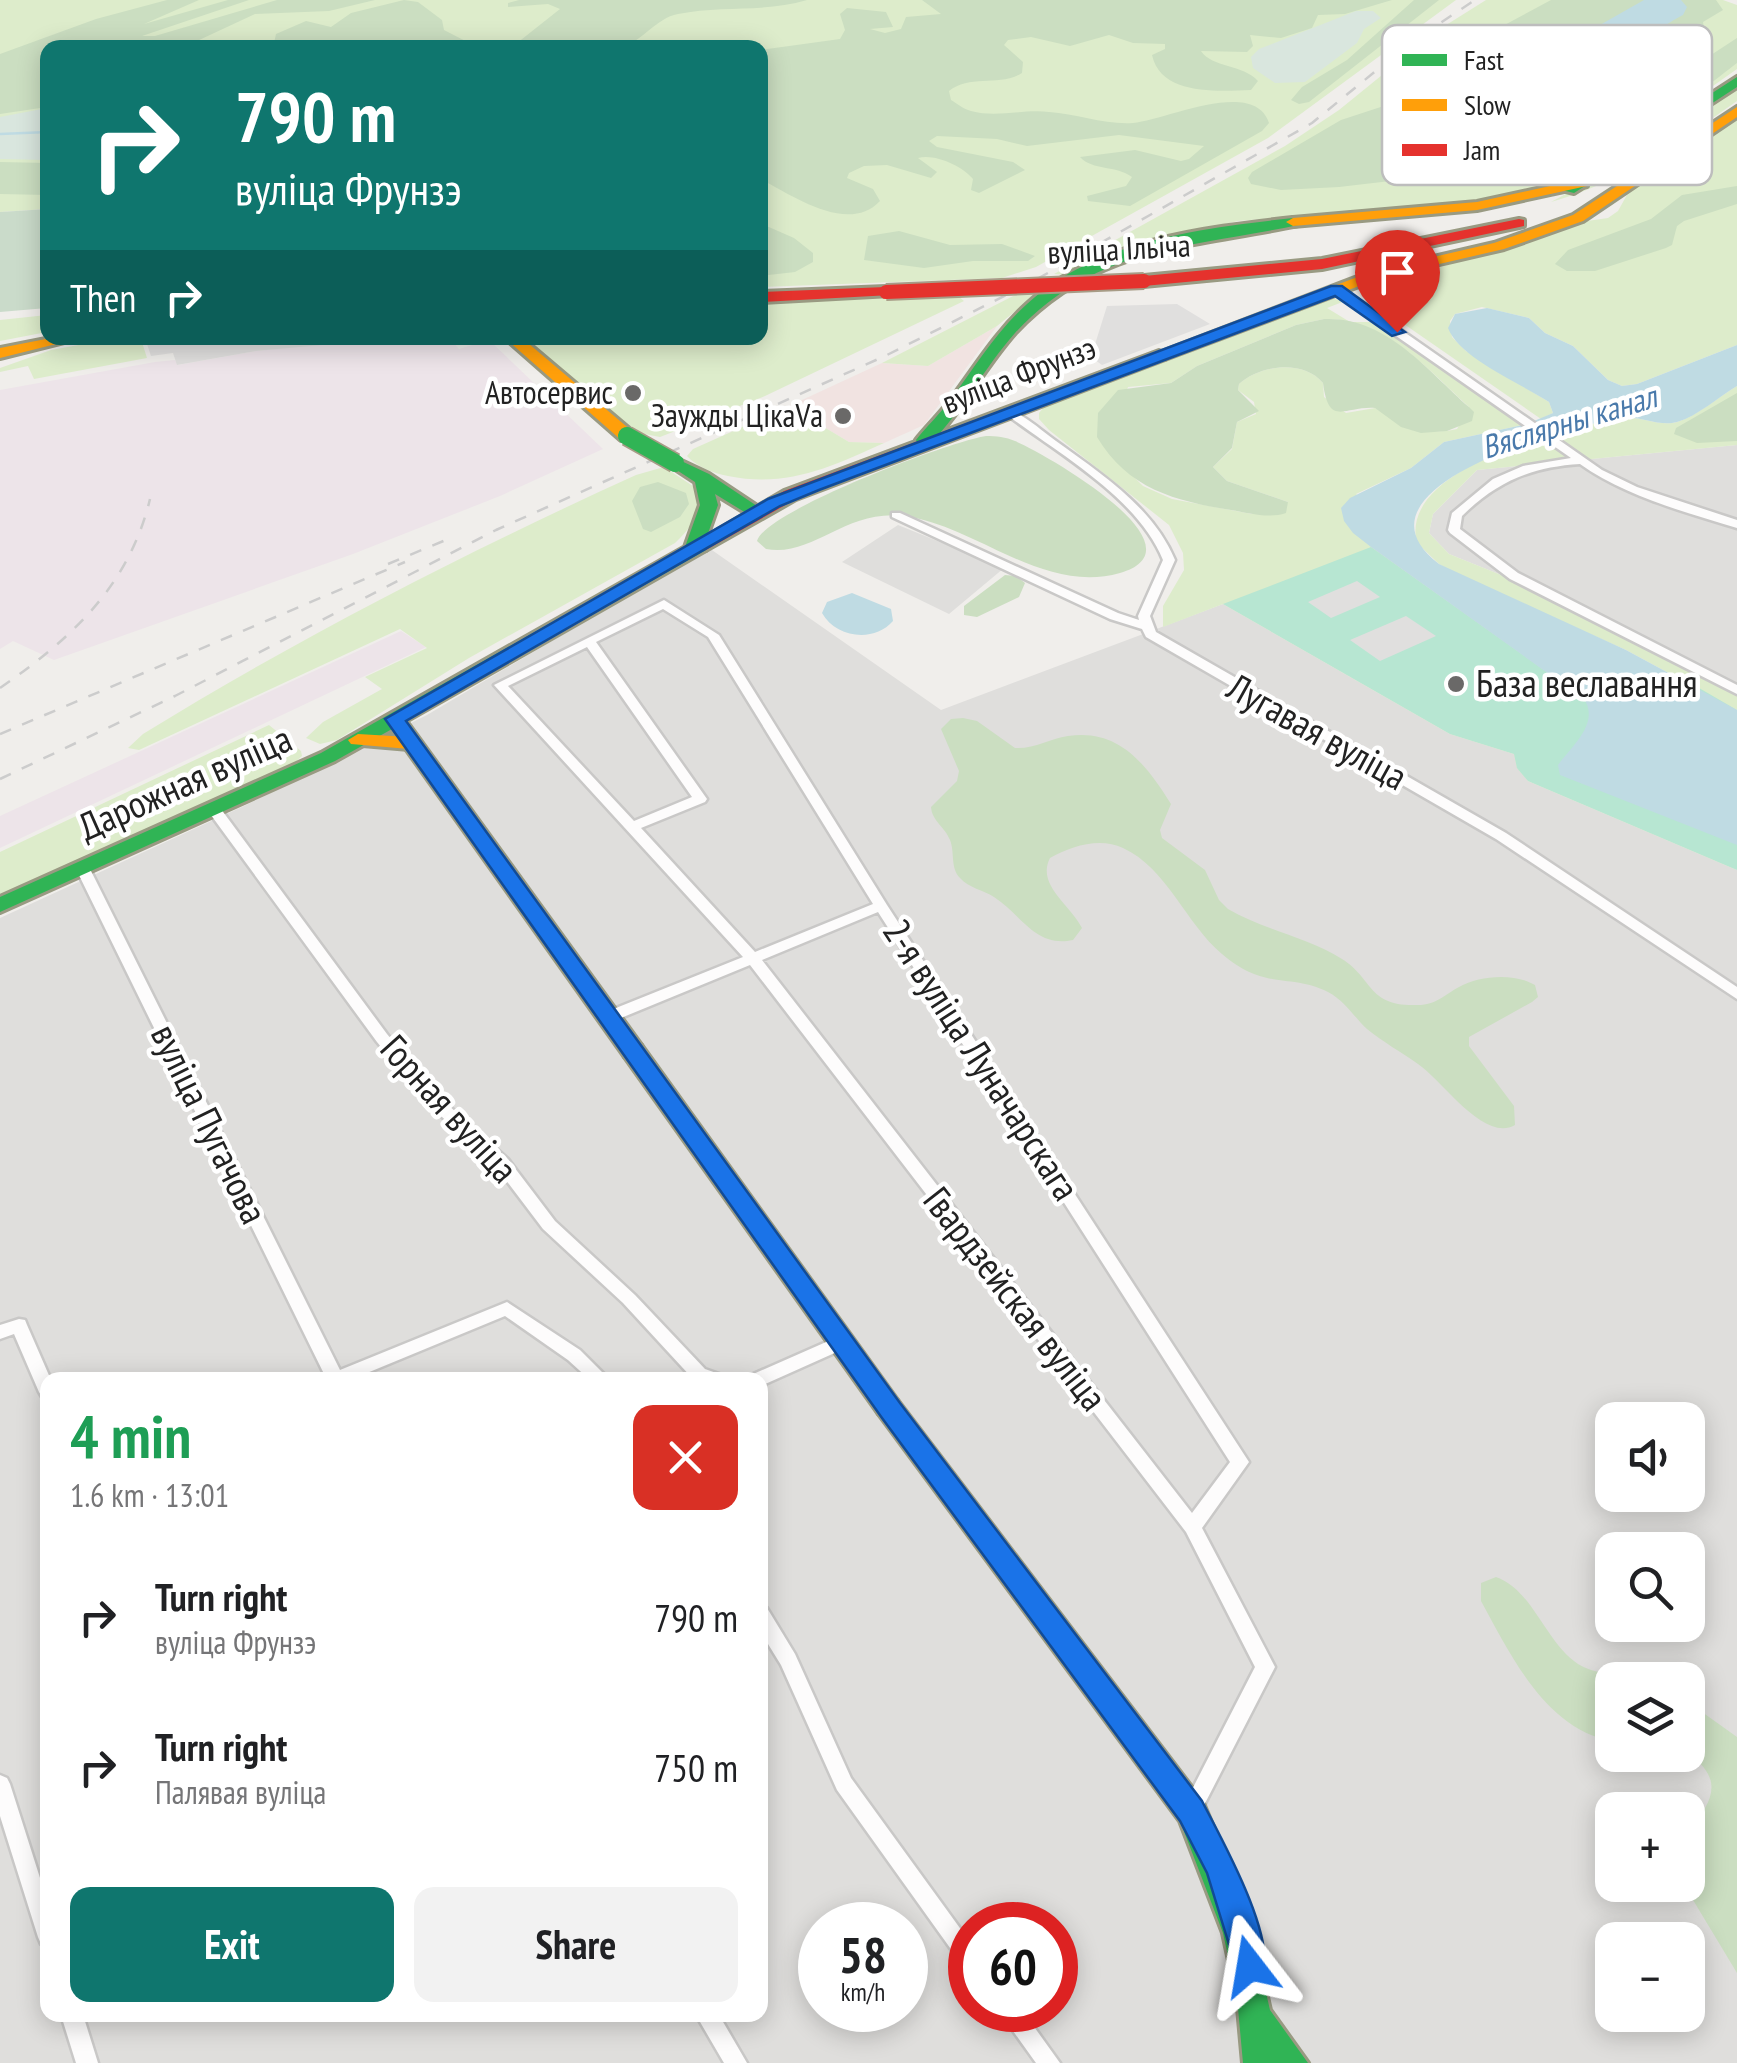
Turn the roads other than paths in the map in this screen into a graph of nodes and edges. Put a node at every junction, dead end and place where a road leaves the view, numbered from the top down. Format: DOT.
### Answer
graph roads {
  1 [pos="1737,81"];
  2 [pos="1712,97"];
  3 [pos="1737,110"];
  4 [pos="1712,127"];
  5 [pos="1573,185"];
  6 [pos="1578,185"];
  7 [pos="1620,185"];
  8 [pos="1624,185"];
  9 [pos="1405,214"];
  10 [pos="1477,232"];
  11 [pos="1435,243"];
  12 [pos="1337,290"];
  13 [pos="768,297"];
  14 [pos="40,345"];
  15 [pos="521,345"];
  16 [pos="0,353"];
  17 [pos="968,394"];
  18 [pos="1011,413"];
  19 [pos="913,450"];
  20 [pos="1580,462"];
  21 [pos="703,478"];
  22 [pos="757,512"];
  23 [pos="896,515"];
  24 [pos="1737,524"];
  25 [pos="693,548"];
  26 [pos="1145,626"];
  27 [pos="589,641"];
  28 [pos="1737,690"];
  29 [pos="395,719"];
  30 [pos="358,740"];
  31 [pos="409,743"];
  32 [pos="213,808"];
  33 [pos="632,827"];
  34 [pos="82,867"];
  35 [pos="0,904"];
  36 [pos="881,906"];
  37 [pos="752,957"];
  38 [pos="1737,994"];
  39 [pos="611,1016"];
  40 [pos="0,1332"];
  41 [pos="842,1342"];
  42 [pos="331,1372"];
  43 [pos="354,1372"];
  44 [pos="592,1372"];
  45 [pos="695,1372"];
  46 [pos="40,1374"];
  47 [pos="768,1375"];
  48 [pos="1192,1527"];
  49 [pos="768,1627"];
  50 [pos="0,1784"];
  51 [pos="1191,1811"];
  52 [pos="40,1912"];
  53 [pos="948,1928"];
  54 [pos="1260,2021"];
  55 [pos="74,2022"];
  56 [pos="711,2022"];
  57 [pos="1025,2032"];
  58 [pos="87,2063"];
  59 [pos="736,2063"];
  60 [pos="1049,2063"];
  61 [pos="1259,2063"];
  62 [pos="1292,2063"];
  1 -- 2 [label="main road"];
  3 -- 4 [label="main road, вуліца Фрунзэ"];
  5 -- 9 [label="main road"];
  6 -- 10 [label="main road, вуліца Ільіча"];
  7 -- 10 [label="main road, вуліца Ільіча"];
  8 -- 12 [label="main road, вуліца Фрунзэ"];
  9 -- 11 [label="main road"];
  9 -- 17 [label="main road"];
  10 -- 11 [label="main road, вуліца Ільіча"];
  11 -- 13 [label="main road, вуліца Ільіча, bridge"];
  12 -- 18 [label="main road, вуліца Фрунзэ"];
  12 -- 20 [label="street"];
  14 -- 16 [label="main road"];
  15 -- 21 [label="main road, bridge"];
  17 -- 18 [label="main road"];
  17 -- 19 [label="main road"];
  18 -- 19 [label="main road, вуліца Фрунзэ"];
  18 -- 26 [label="street"];
  19 -- 22 [label="main road, вуліца Фрунзэ"];
  20 -- 24 [label="street"];
  20 -- 28 [label="street"];
  21 -- 22 [label="main road"];
  21 -- 25 [label="main road"];
  22 -- 25 [label="main road, вуліца Фрунзэ"];
  23 -- 26 [label="street, Лугавая вуліца"];
  25 -- 29 [label="main road, вуліца Фрунзэ"];
  26 -- 38 [label="street, Лугавая вуліца"];
  27 -- 33 [label="street"];
  27 -- 33 [label="street, Гвардзейская вуліца"];
  27 -- 36 [label="street, 2-я вуліца Луначарскага"];
  29 -- 30 [label="main road, Дарожная вуліца"];
  29 -- 31 [label="main road"];
  30 -- 31 [label="main road"];
  30 -- 32 [label="main road, Дарожная вуліца"];
  31 -- 39 [label="main road"];
  32 -- 34 [label="main road, Дарожная вуліца"];
  32 -- 45 [label="street, Горная вуліца"];
  33 -- 37 [label="street, Гвардзейская вуліца"];
  34 -- 35 [label="main road, Дарожная вуліца"];
  34 -- 42 [label="street, вуліца Пугачова"];
  36 -- 37 [label="street"];
  36 -- 48 [label="street, 2-я вуліца Луначарскага"];
  37 -- 39 [label="street"];
  37 -- 48 [label="street, Гвардзейская вуліца"];
  39 -- 41 [label="main road"];
  40 -- 46 [label="street"];
  41 -- 47 [label="street"];
  41 -- 51 [label="main road"];
  43 -- 44 [label="street"];
  48 -- 51 [label="street, Гвардзейская вуліца"];
  49 -- 53 [label="street"];
  50 -- 52 [label="street"];
  51 -- 54 [label="main road"];
  54 -- 61 [label="main road"];
  54 -- 62 [label="main road"];
  55 -- 58 [label="street"];
  56 -- 59 [label="street"];
  57 -- 60 [label="street"];
}
